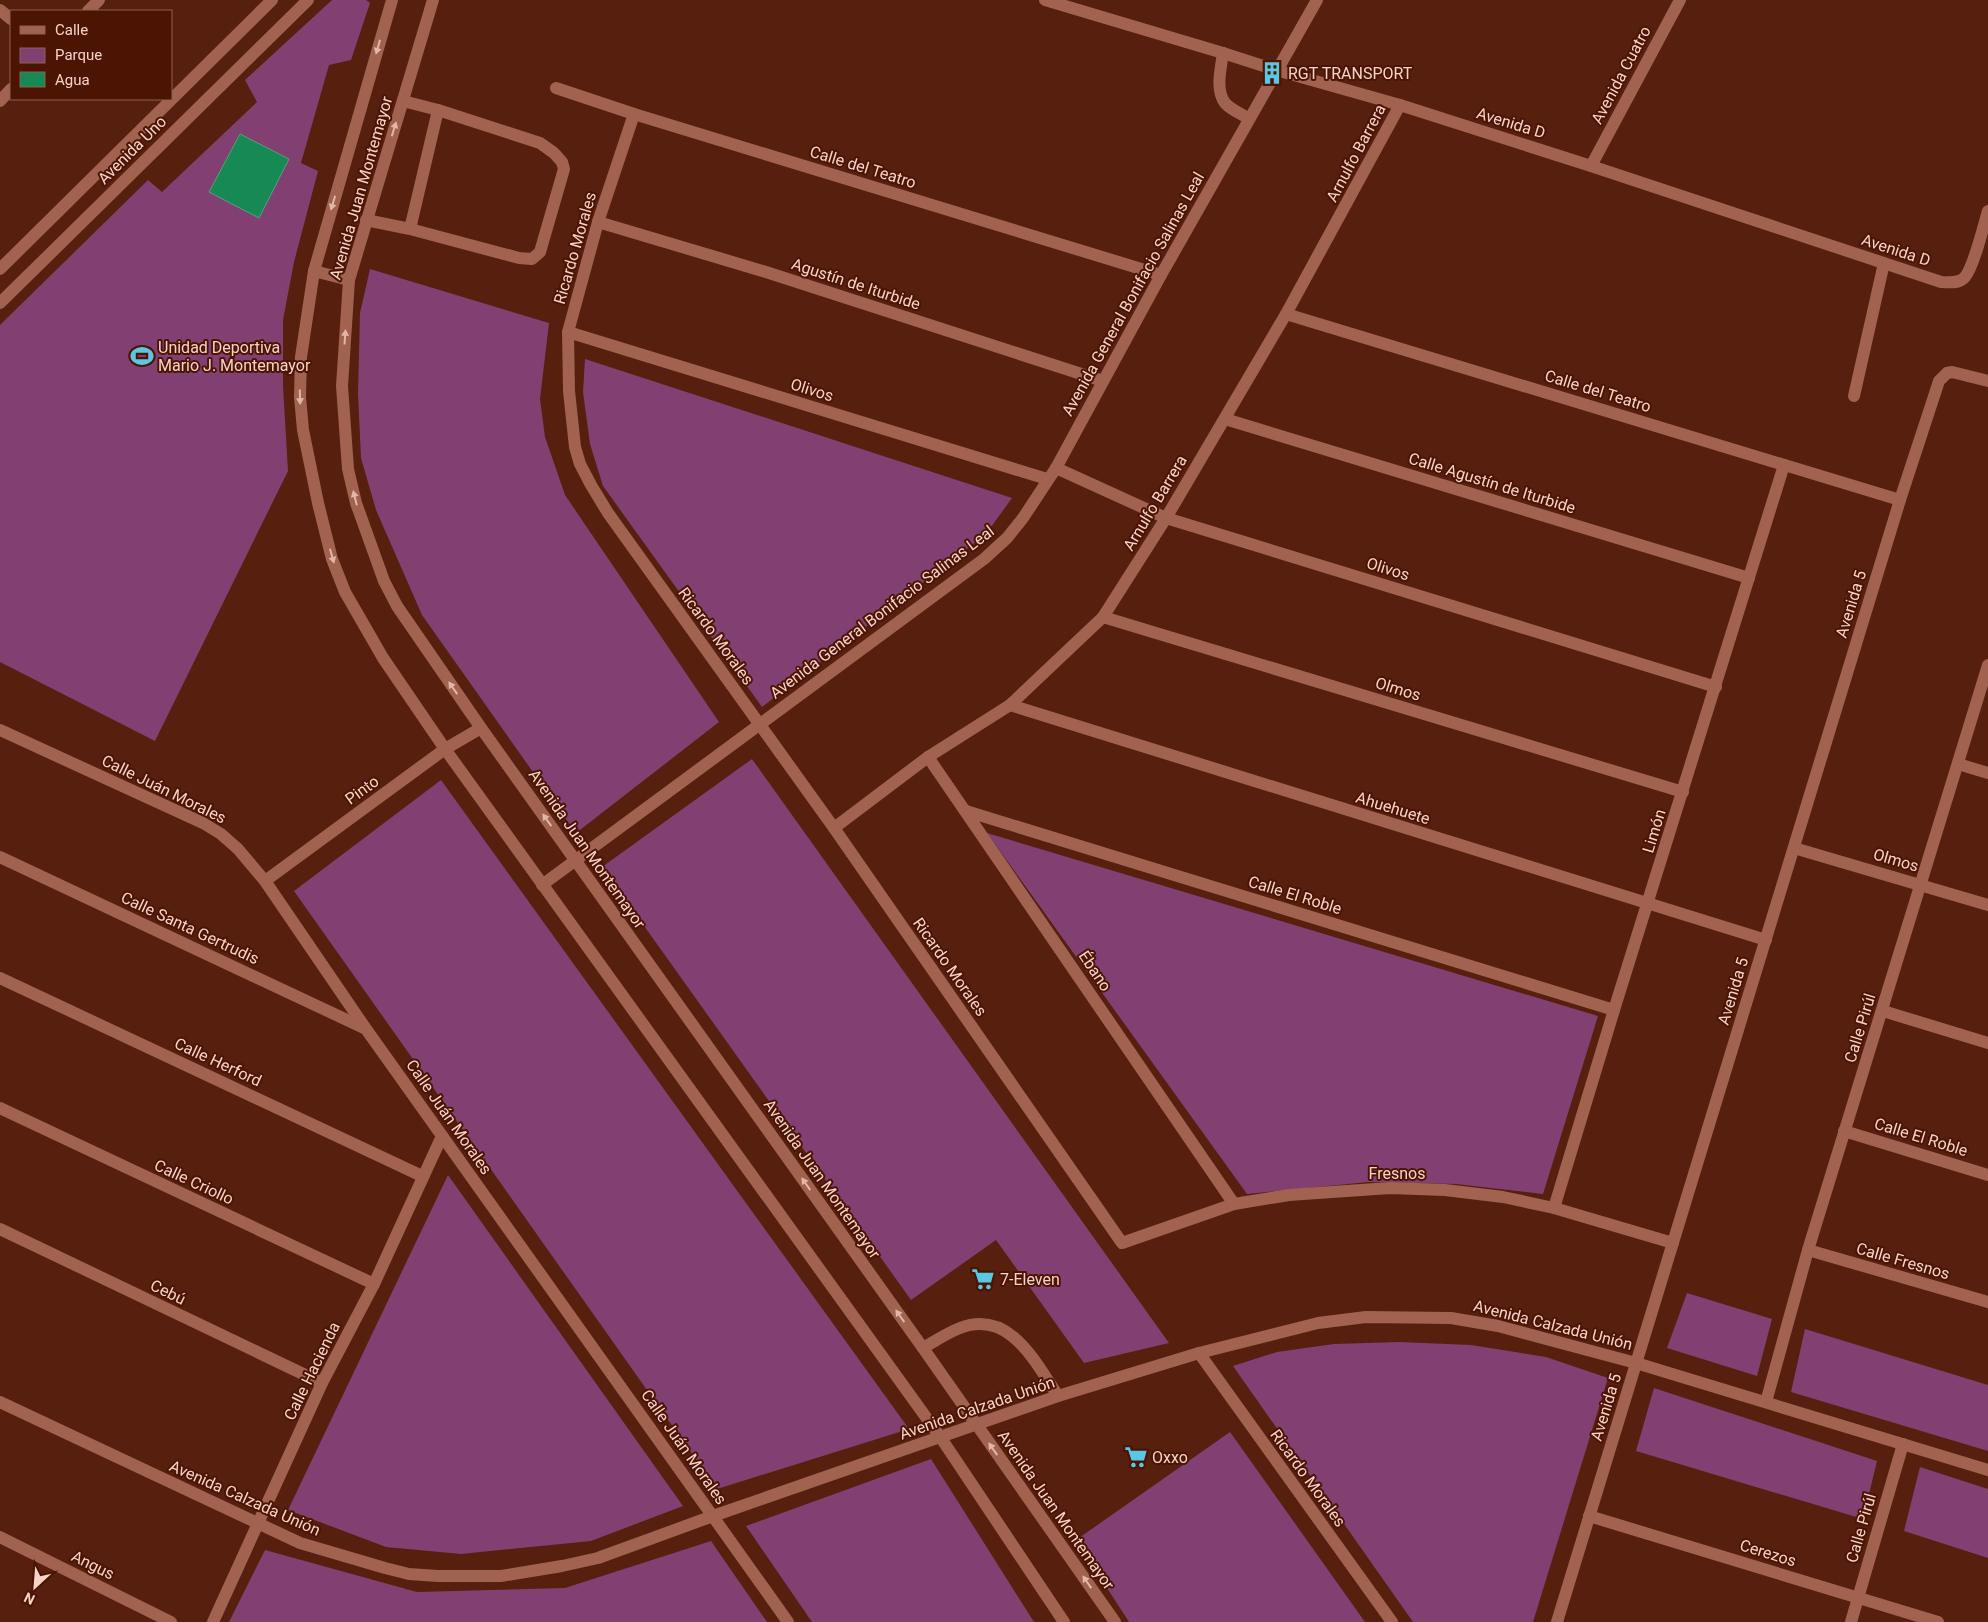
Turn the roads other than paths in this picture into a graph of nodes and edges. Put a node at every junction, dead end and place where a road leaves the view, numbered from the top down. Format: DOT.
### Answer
graph roads {
  1 [pos="99,0"];
  2 [pos="272,0"];
  3 [pos="308,0"];
  4 [pos="392,0"];
  5 [pos="434,0"];
  6 [pos="1044,0"];
  7 [pos="1317,0"];
  8 [pos="1680,0"];
  9 [pos="0,10"];
  10 [pos="89,10"];
  11 [pos="10,18"];
  12 [pos="1223,52"];
  13 [pos="1276,70"];
  14 [pos="556,88"];
  15 [pos="10,90"];
  16 [pos="172,99"];
  17 [pos="171,100"];
  18 [pos="0,101"];
  19 [pos="403,101"];
  20 [pos="1400,106"];
  21 [pos="438,110"];
  22 [pos="634,114"];
  23 [pos="1249,118"];
  24 [pos="1591,166"];
  25 [pos="1988,211"];
  26 [pos="366,220"];
  27 [pos="598,222"];
  28 [pos="410,229"];
  29 [pos="1884,263"];
  30 [pos="0,269"];
  31 [pos="314,271"];
  32 [pos="1161,274"];
  33 [pos="349,280"];
  34 [pos="0,303"];
  35 [pos="1286,314"];
  36 [pos="568,332"];
  37 [pos="1103,381"];
  38 [pos="1988,381"];
  39 [pos="1854,396"];
  40 [pos="1225,419"];
  41 [pos="1784,465"];
  42 [pos="1056,468"];
  43 [pos="1047,479"];
  44 [pos="1900,500"];
  45 [pos="1166,518"];
  46 [pos="1749,578"];
  47 [pos="1103,617"];
  48 [pos="1988,665"];
  49 [pos="1716,687"];
  50 [pos="1010,705"];
  51 [pos="760,725"];
  52 [pos="481,728"];
  53 [pos="0,730"];
  54 [pos="445,749"];
  55 [pos="928,757"];
  56 [pos="1958,764"];
  57 [pos="1988,773"];
  58 [pos="1683,792"];
  59 [pos="966,811"];
  60 [pos="834,828"];
  61 [pos="1794,848"];
  62 [pos="0,857"];
  63 [pos="575,860"];
  64 [pos="265,881"];
  65 [pos="542,885"];
  66 [pos="1921,885"];
  67 [pos="1648,904"];
  68 [pos="1988,905"];
  69 [pos="1766,940"];
  70 [pos="0,978"];
  71 [pos="1614,1010"];
  72 [pos="1883,1011"];
  73 [pos="366,1029"];
  74 [pos="1988,1043"];
  75 [pos="0,1108"];
  76 [pos="1844,1131"];
  77 [pos="442,1136"];
  78 [pos="1988,1174"];
  79 [pos="422,1176"];
  80 [pos="1234,1204"];
  81 [pos="1554,1208"];
  82 [pos="0,1229"];
  83 [pos="1673,1243"];
  84 [pos="1122,1244"];
  85 [pos="1808,1250"];
  86 [pos="374,1284"];
  87 [pos="1988,1302"];
  88 [pos="923,1348"];
  89 [pos="1198,1353"];
  90 [pos="1636,1363"];
  91 [pos="322,1383"];
  92 [pos="1058,1396"];
  93 [pos="0,1402"];
  94 [pos="1766,1402"];
  95 [pos="976,1424"];
  96 [pos="941,1438"];
  97 [pos="1903,1444"];
  98 [pos="1988,1470"];
  99 [pos="713,1516"];
  100 [pos="1589,1516"];
  101 [pos="259,1524"];
  102 [pos="0,1537"];
  103 [pos="1858,1597"];
  104 [pos="171,1622"];
  105 [pos="213,1622"];
  106 [pos="788,1622"];
  107 [pos="1064,1622"];
  108 [pos="1114,1622"];
  109 [pos="1392,1622"];
  110 [pos="1556,1622"];
  111 [pos="1851,1622"];
  112 [pos="1938,1622"];
  1 -- 10 [label="street"];
  2 -- 16 [label="street, Avenida Uno"];
  3 -- 34 [label="street, Avenida Uno"];
  4 -- 31 [label="street, Avenida Juan Montemayor, one-way"];
  5 -- 19 [label="street, Avenida Juan Montemayor"];
  6 -- 12 [label="street, Avenida D"];
  7 -- 13 [label="street, Avenida General Bonifacio Salinas Leal"];
  8 -- 24 [label="street, Avenida Cuatro"];
  9 -- 11 [label="street"];
  12 -- 13 [label="street, Avenida D"];
  12 -- 23 [label="street"];
  13 -- 20 [label="street, Avenida D"];
  13 -- 23 [label="street, Avenida General Bonifacio Salinas Leal"];
  14 -- 22 [label="street, Calle del Teatro"];
  15 -- 18 [label="street"];
  17 -- 30 [label="street, Avenida Uno"];
  19 -- 21 [label="street"];
  26 -- 19 [label="street, Avenida Juan Montemayor, one-way"];
  20 -- 24 [label="street, Avenida D"];
  20 -- 35 [label="street, Arnulfo Barrera"];
  21 -- 28 [label="street"];
  21 -- 28 [label="street"];
  22 -- 27 [label="street, Ricardo Morales"];
  22 -- 32 [label="street, Calle del Teatro"];
  23 -- 32 [label="street, Avenida General Bonifacio Salinas Leal"];
  24 -- 29 [label="street, Avenida D"];
  25 -- 29 [label="street, Avenida D"];
  26 -- 28 [label="street"];
  26 -- 33 [label="street, Avenida Juan Montemayor"];
  27 -- 36 [label="street, Ricardo Morales"];
  27 -- 37 [label="street, Agustín de Iturbide"];
  29 -- 39 [label="street"];
  31 -- 33 [label="street"];
  31 -- 54 [label="street, Avenida Juan Montemayor, one-way"];
  32 -- 37 [label="street, Avenida General Bonifacio Salinas Leal"];
  52 -- 33 [label="street, Avenida Juan Montemayor, one-way"];
  35 -- 40 [label="street, Arnulfo Barrera"];
  35 -- 41 [label="street, Calle del Teatro"];
  36 -- 43 [label="street, Olivos"];
  36 -- 51 [label="street, Ricardo Morales"];
  37 -- 42 [label="street, Avenida General Bonifacio Salinas Leal"];
  38 -- 44 [label="street, Avenida 5"];
  40 -- 45 [label="street, Arnulfo Barrera"];
  40 -- 46 [label="street, Calle Agustín de Iturbide"];
  41 -- 44 [label="street, Calle del Teatro"];
  41 -- 46 [label="street, Limón"];
  42 -- 43 [label="street, Avenida General Bonifacio Salinas Leal"];
  42 -- 45 [label="street, Olivos"];
  43 -- 51 [label="street, Avenida General Bonifacio Salinas Leal"];
  44 -- 61 [label="street, Avenida 5"];
  45 -- 47 [label="street, Arnulfo Barrera"];
  45 -- 49 [label="street, Olivos"];
  46 -- 49 [label="street, Limón"];
  47 -- 50 [label="street, Arnulfo Barrera"];
  47 -- 58 [label="street, Olmos"];
  48 -- 56 [label="street, Calle Pirúl"];
  49 -- 58 [label="street, Limón"];
  50 -- 55 [label="street, Arnulfo Barrera"];
  50 -- 67 [label="street, Ahuehuete"];
  51 -- 60 [label="street, Ricardo Morales"];
  51 -- 63 [label="street, Avenida General Bonifacio Salinas Leal"];
  52 -- 54 [label="street, Pinto"];
  63 -- 52 [label="street, Avenida Juan Montemayor, one-way"];
  53 -- 64 [label="street, Calle Juán Morales"];
  54 -- 64 [label="street, Pinto"];
  54 -- 65 [label="street, Avenida Juan Montemayor"];
  55 -- 59 [label="street, Ébano"];
  55 -- 60 [label="street, Arnulfo Barrera"];
  56 -- 57 [label="street"];
  56 -- 66 [label="street, Calle Pirúl"];
  58 -- 67 [label="street, Limón"];
  59 -- 71 [label="street, Calle El Roble"];
  59 -- 80 [label="street, Ébano"];
  60 -- 84 [label="street, Ricardo Morales"];
  61 -- 66 [label="street, Olmos"];
  61 -- 69 [label="street, Avenida 5"];
  62 -- 73 [label="street, Calle Santa Gertrudis"];
  63 -- 65 [label="street, Avenida General Bonifacio Salinas Leal"];
  88 -- 63 [label="street, Avenida Juan Montemayor, one-way"];
  64 -- 73 [label="street, Calle Juán Morales"];
  65 -- 96 [label="street, Avenida Juan Montemayor"];
  66 -- 68 [label="street, Olmos"];
  66 -- 72 [label="street, Calle Pirúl"];
  67 -- 69 [label="street, Ahuehuete"];
  67 -- 71 [label="street, Limón"];
  69 -- 83 [label="street, Avenida 5"];
  70 -- 79 [label="street, Calle Herford"];
  71 -- 81 [label="street, Limón"];
  72 -- 74 [label="street"];
  72 -- 76 [label="street, Calle Pirúl"];
  73 -- 77 [label="street, Calle Juán Morales"];
  75 -- 86 [label="street, Calle Criollo"];
  76 -- 78 [label="street, Calle El Roble"];
  76 -- 85 [label="street, Calle Pirúl"];
  77 -- 79 [label="street, Calle Hacienda"];
  77 -- 99 [label="street, Calle Juán Morales"];
  79 -- 86 [label="street, Calle Hacienda"];
  80 -- 81 [label="street, Fresnos"];
  80 -- 84 [label="street, Fresnos"];
  81 -- 83 [label="street, Fresnos"];
  82 -- 91 [label="street, Cebú"];
  83 -- 90 [label="street, Avenida 5"];
  85 -- 87 [label="street, Calle Fresnos"];
  85 -- 94 [label="street, Calle Pirúl"];
  86 -- 91 [label="street, Calle Hacienda"];
  88 -- 92 [label="street"];
  88 -- 95 [label="street, Avenida Juan Montemayor"];
  89 -- 90 [label="street, Avenida Calzada Unión"];
  89 -- 92 [label="street, Avenida Calzada Unión"];
  89 -- 109 [label="street, Ricardo Morales"];
  90 -- 94 [label="street, Avenida Calzada Unión"];
  90 -- 100 [label="street, Avenida 5"];
  91 -- 101 [label="street, Calle Hacienda"];
  92 -- 95 [label="street, Avenida Calzada Unión"];
  93 -- 101 [label="street, Avenida Calzada Unión"];
  94 -- 97 [label="street, Avenida Calzada Unión"];
  95 -- 96 [label="street, Avenida Calzada Unión"];
  108 -- 95 [label="street, Avenida Juan Montemayor, one-way"];
  96 -- 99 [label="street, Avenida Calzada Unión"];
  96 -- 107 [label="street, Avenida Juan Montemayor"];
  97 -- 98 [label="street, Avenida Calzada Unión"];
  97 -- 103 [label="street, Calle Pirúl"];
  99 -- 101 [label="street, Avenida Calzada Unión"];
  99 -- 106 [label="street, Calle Juán Morales"];
  100 -- 103 [label="street, Cerezos"];
  100 -- 110 [label="street, Avenida 5"];
  101 -- 105 [label="street, Calle Hacienda"];
  102 -- 104 [label="street, Angus"];
  103 -- 111 [label="street, Calle Pirúl"];
  103 -- 112 [label="street, Cerezos"];
}
